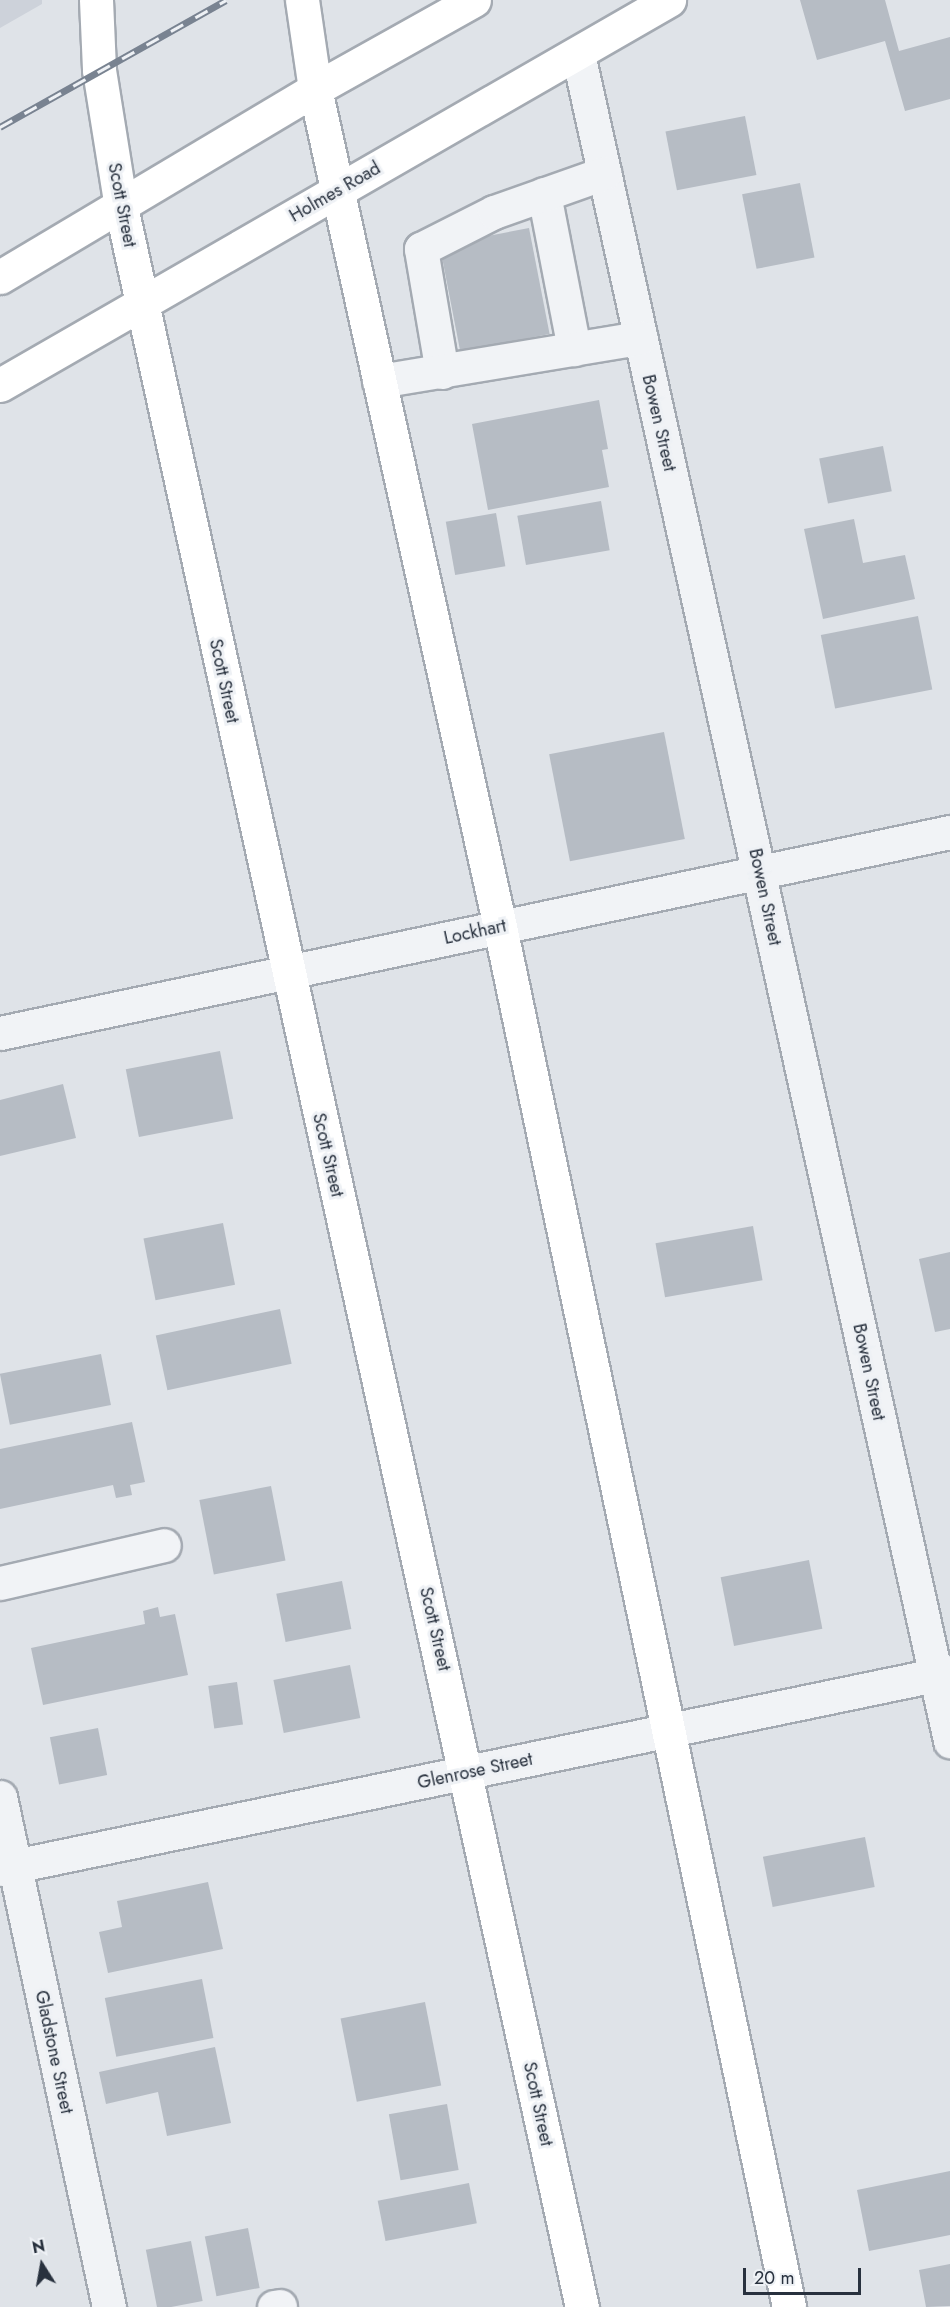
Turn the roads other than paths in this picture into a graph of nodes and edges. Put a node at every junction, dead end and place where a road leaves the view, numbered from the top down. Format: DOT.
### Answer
graph roads {
  1 [pos="96,0"];
  2 [pos="302,0"];
  3 [pos="474,0"];
  4 [pos="669,0"];
  5 [pos="578,54"];
  6 [pos="315,89"];
  7 [pos="604,173"];
  8 [pos="337,191"];
  9 [pos="544,194"];
  10 [pos="121,207"];
  11 [pos="0,277"];
  12 [pos="142,304"];
  13 [pos="640,338"];
  14 [pos="574,349"];
  15 [pos="442,372"];
  16 [pos="379,381"];
  17 [pos="0,385"];
  18 [pos="950,832"];
  19 [pos="759,872"];
  20 [pos="500,927"];
  21 [pos="286,972"];
  22 [pos="0,1033"];
  23 [pos="164,1545"];
  24 [pos="0,1582"];
  25 [pos="943,1673"];
  26 [pos="668,1731"];
  27 [pos="950,1741"];
  28 [pos="467,1772"];
  29 [pos="0,1797"];
  30 [pos="7,1868"];
  31 [pos="109,2307"];
  32 [pos="582,2307"];
  33 [pos="789,2307"];
  1 -- 10 [label="main road, Scott Street"];
  2 -- 6 [label="main road"];
  3 -- 6 [label="main road"];
  4 -- 5 [label="main road, Holmes Road"];
  5 -- 7 [label="street, Bowen Street"];
  5 -- 8 [label="main road, Holmes Road"];
  6 -- 8 [label="main road"];
  6 -- 10 [label="main road"];
  7 -- 9 [label="street"];
  7 -- 13 [label="street, Bowen Street"];
  8 -- 12 [label="main road, Holmes Road"];
  8 -- 16 [label="main road"];
  9 -- 14 [label="street"];
  9 -- 15 [label="street"];
  10 -- 11 [label="main road"];
  10 -- 12 [label="main road, Scott Street"];
  12 -- 17 [label="main road, Holmes Road"];
  12 -- 21 [label="main road, Scott Street"];
  13 -- 14 [label="street"];
  13 -- 19 [label="street, Bowen Street"];
  14 -- 15 [label="street"];
  15 -- 16 [label="street"];
  16 -- 20 [label="main road"];
  18 -- 19 [label="street, Lockhart"];
  19 -- 20 [label="street, Lockhart"];
  19 -- 25 [label="street, Bowen Street"];
  20 -- 21 [label="street, Lockhart"];
  20 -- 26 [label="main road"];
  21 -- 22 [label="street, Lockhart"];
  21 -- 28 [label="main road, Scott Street"];
  23 -- 24 [label="street"];
  25 -- 26 [label="street, Glenrose Street"];
  25 -- 27 [label="street, Bowen Street"];
  26 -- 28 [label="street, Glenrose Street"];
  26 -- 33 [label="main road"];
  28 -- 30 [label="street, Glenrose Street"];
  28 -- 32 [label="main road, Scott Street"];
  29 -- 30 [label="street, Gladstone Street"];
  30 -- 31 [label="street, Gladstone Street"];
}
